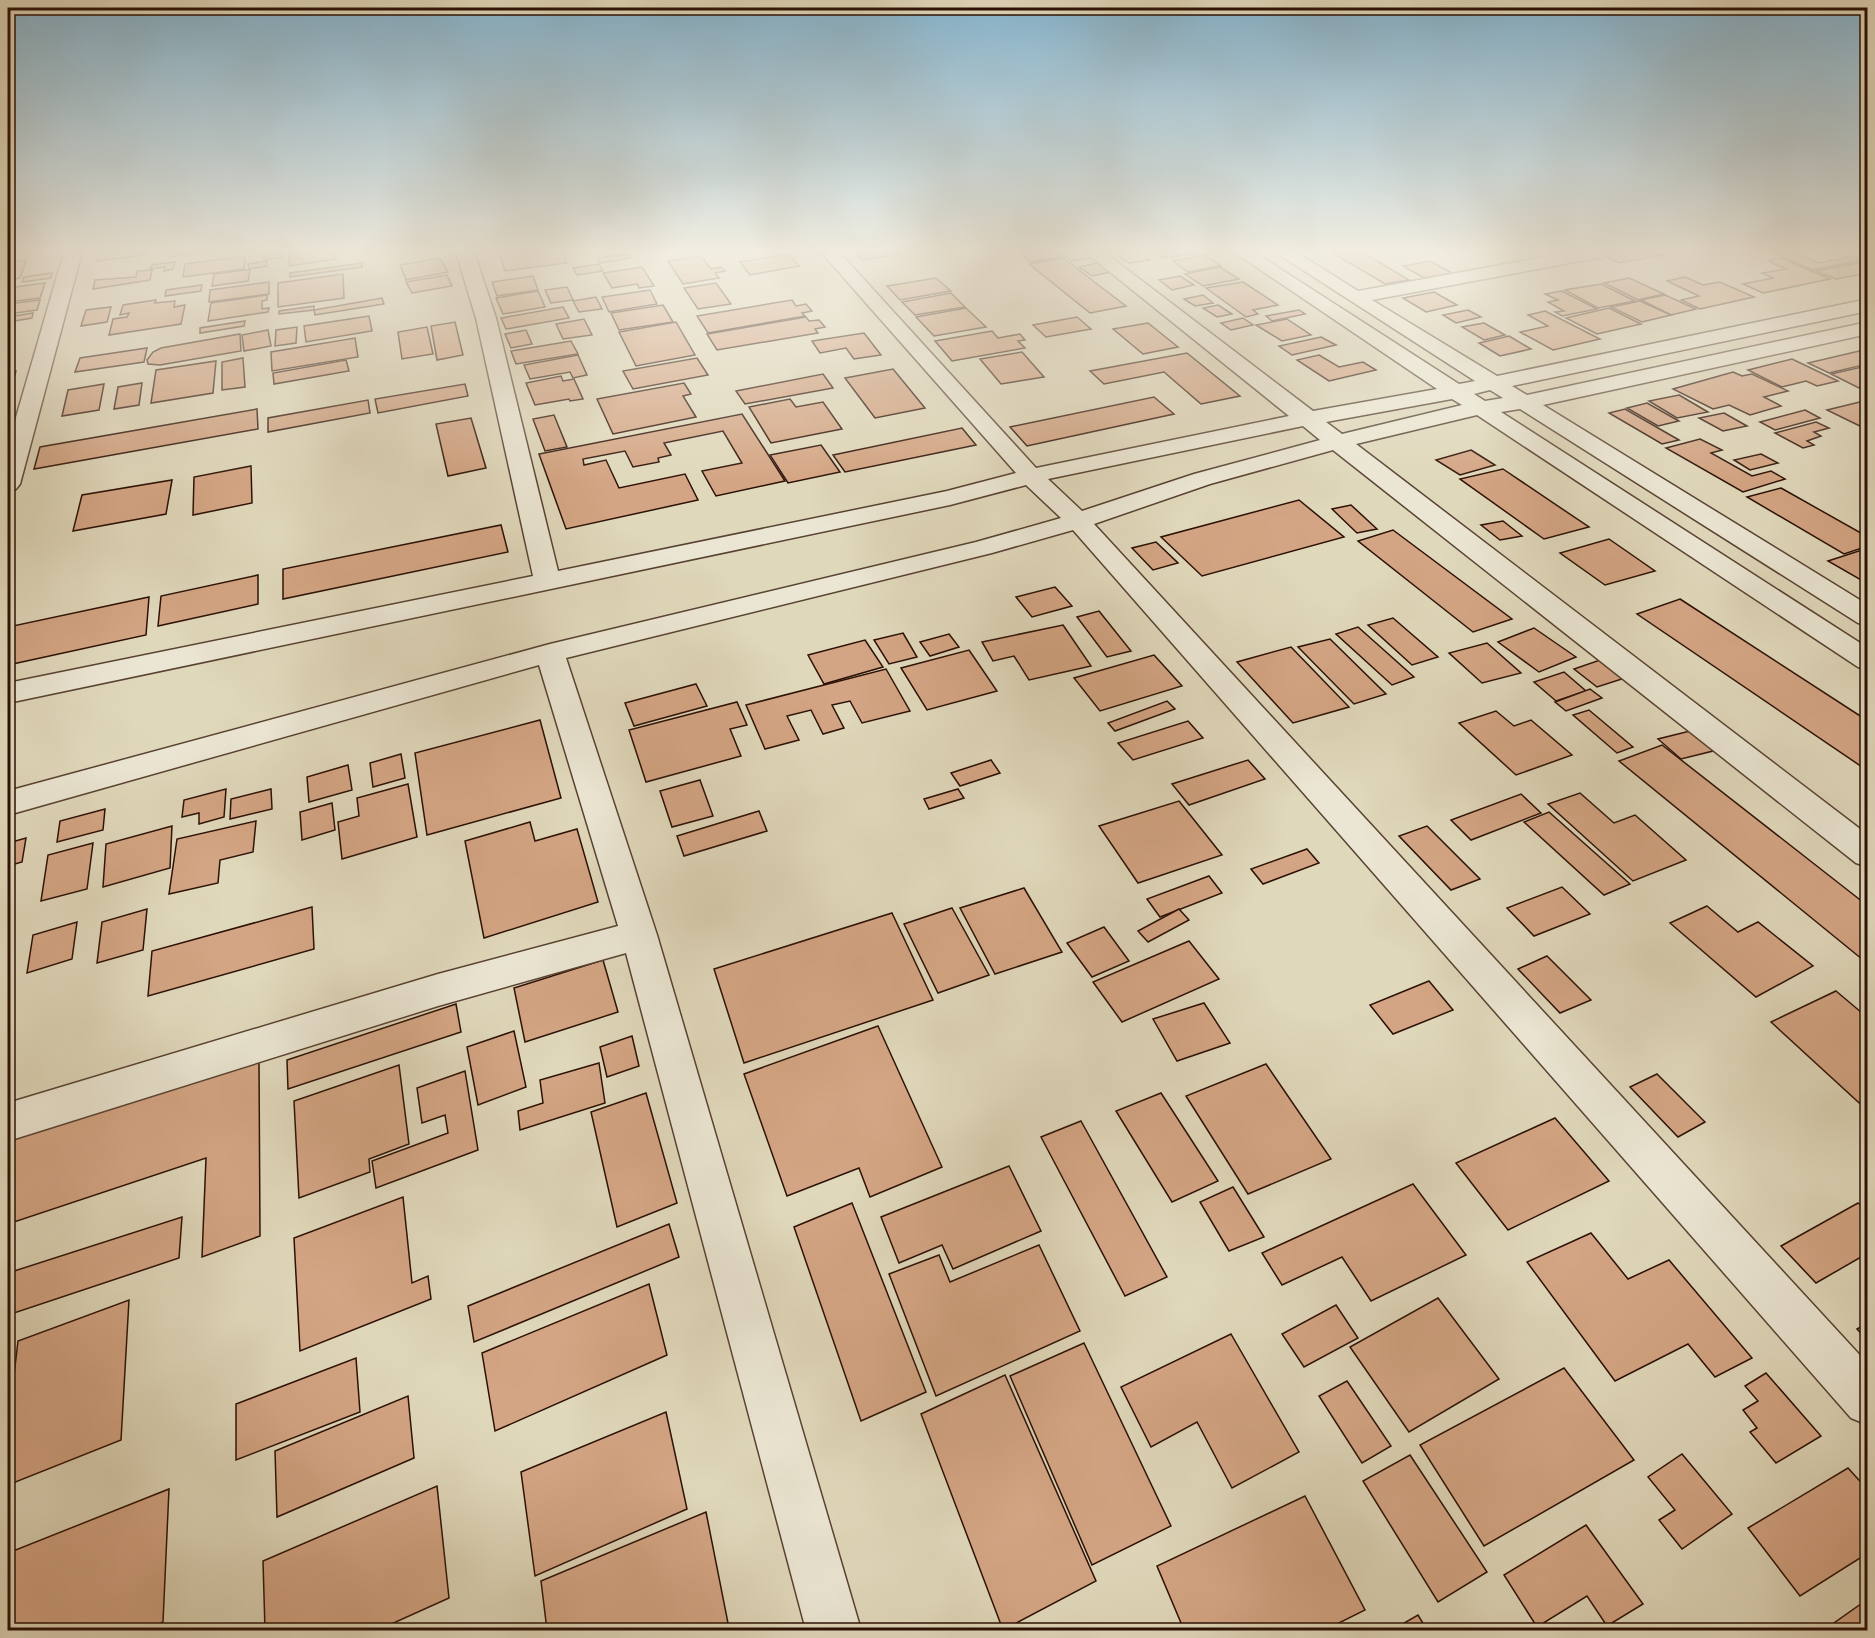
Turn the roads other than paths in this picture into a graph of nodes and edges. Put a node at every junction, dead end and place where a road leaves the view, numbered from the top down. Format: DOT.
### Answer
graph roads {
  1 [pos="52,328"];
  2 [pos="488,328"];
  3 [pos="899,328"];
  4 [pos="1193,328"];
  5 [pos="1357,328"];
  6 [pos="1406,328"];
  7 [pos="1759,328"];
  8 [pos="1865,330"];
  9 [pos="1492,382"];
  10 [pos="1453,392"];
  11 [pos="1524,402"];
  12 [pos="1479,408"];
  13 [pos="1308,417"];
  14 [pos="1337,442"];
  15 [pos="1031,476"];
  16 [pos="8,484"];
  17 [pos="1078,521"];
  18 [pos="548,583"];
  19 [pos="1868,617"];
  20 [pos="550,654"];
  21 [pos="1868,662"];
  22 [pos="8,693"];
  23 [pos="8,803"];
  24 [pos="1868,854"];
  25 [pos="639,935"];
  26 [pos="8,1122"];
  27 [pos="1868,1401"];
  28 [pos="834,1630"];
  1 -- 16 [label="street"];
  2 -- 18 [label="street"];
  3 -- 15 [label="street"];
  4 -- 13 [label="street"];
  5 -- 10 [label="street"];
  6 -- 9 [label="street"];
  7 -- 9 [label="street"];
  8 -- 11 [label="street"];
  9 -- 10 [label="street"];
  9 -- 11 [label="street"];
  10 -- 12 [label="street"];
  10 -- 13 [label="street"];
  11 -- 12 [label="street"];
  11 -- 19 [label="street"];
  12 -- 14 [label="street"];
  12 -- 21 [label="street"];
  13 -- 14 [label="street"];
  13 -- 15 [label="street"];
  14 -- 17 [label="street"];
  14 -- 24 [label="street"];
  15 -- 17 [label="street"];
  15 -- 18 [label="street"];
  17 -- 20 [label="street"];
  17 -- 27 [label="street"];
  18 -- 22 [label="street"];
  20 -- 23 [label="street"];
  20 -- 25 [label="street"];
  25 -- 26 [label="street"];
  25 -- 28 [label="street"];
}
